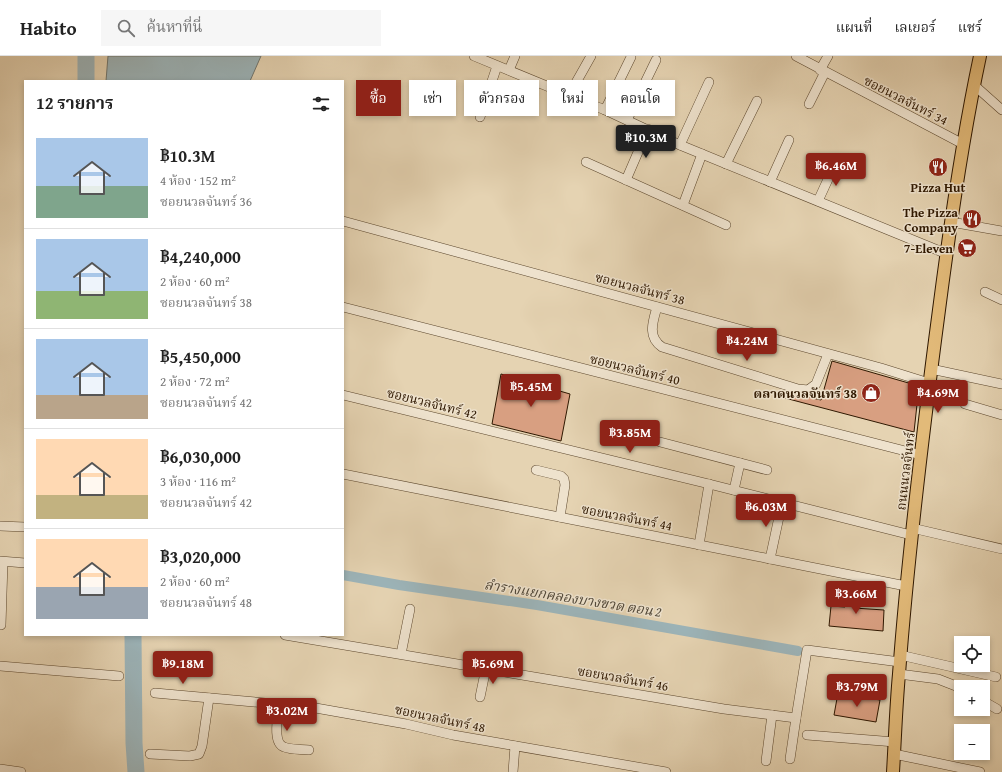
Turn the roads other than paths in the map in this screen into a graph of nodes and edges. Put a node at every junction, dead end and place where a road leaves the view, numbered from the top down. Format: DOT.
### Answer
graph roads {
  1 [pos="474,56"];
  2 [pos="516,56"];
  3 [pos="591,56"];
  4 [pos="796,56"];
  5 [pos="828,56"];
  6 [pos="980,56"];
  7 [pos="631,57"];
  8 [pos="656,60"];
  9 [pos="497,66"];
  10 [pos="509,70"];
  11 [pos="822,71"];
  12 [pos="577,80"];
  13 [pos="709,82"];
  14 [pos="974,85"];
  15 [pos="547,86"];
  16 [pos="757,101"];
  17 [pos="809,104"];
  18 [pos="598,107"];
  19 [pos="605,110"];
  20 [pos="1002,110"];
  21 [pos="480,117"];
  22 [pos="627,120"];
  23 [pos="648,129"];
  24 [pos="789,140"];
  25 [pos="963,144"];
  26 [pos="680,145"];
  27 [pos="702,154"];
  28 [pos="586,162"];
  29 [pos="726,164"];
  30 [pos="835,164"];
  31 [pos="626,180"];
  32 [pos="770,182"];
  33 [pos="818,201"];
  34 [pos="683,206"];
  35 [pos="344,221"];
  36 [pos="951,222"];
  37 [pos="726,225"];
  38 [pos="1002,231"];
  39 [pos="946,254"];
  40 [pos="985,292"];
  41 [pos="1002,300"];
  42 [pos="344,307"];
  43 [pos="657,307"];
  44 [pos="828,354"];
  45 [pos="931,369"];
  46 [pos="929,383"];
  47 [pos="1002,384"];
  48 [pos="344,395"];
  49 [pos="965,404"];
  50 [pos="1002,415"];
  51 [pos="660,442"];
  52 [pos="921,454"];
  53 [pos="740,463"];
  54 [pos="536,470"];
  55 [pos="767,470"];
  56 [pos="344,474"];
  57 [pos="709,484"];
  58 [pos="734,490"];
  59 [pos="782,503"];
  60 [pos="560,517"];
  61 [pos="0,526"];
  62 [pos="24,527"];
  63 [pos="912,532"];
  64 [pos="699,545"];
  65 [pos="1002,549"];
  66 [pos="770,559"];
  67 [pos="1,562"];
  68 [pos="24,563"];
  69 [pos="906,586"];
  70 [pos="410,609"];
  71 [pos="1,625"];
  72 [pos="292,636"];
  73 [pos="401,654"];
  74 [pos="900,664"];
  75 [pos="0,666"];
  76 [pos="486,668"];
  77 [pos="119,676"];
  78 [pos="996,677"];
  79 [pos="954,685"];
  80 [pos="155,692"];
  81 [pos="480,697"];
  82 [pos="209,698"];
  83 [pos="279,704"];
  84 [pos="990,705"];
  85 [pos="996,709"];
  86 [pos="772,715"];
  87 [pos="796,718"];
  88 [pos="807,736"];
  89 [pos="515,746"];
  90 [pos="895,748"];
  91 [pos="309,750"];
  92 [pos="150,754"];
  93 [pos="790,759"];
  94 [pos="766,761"];
  95 [pos="0,769"];
  96 [pos="21,772"];
  97 [pos="513,772"];
  98 [pos="666,772"];
  99 [pos="893,772"];
  100 [pos="980,772"];
  1 -- 9 [label="street"];
  2 -- 10 [label="street"];
  3 -- 12 [label="street"];
  4 -- 11 [label="street, ซอยนวลจันทร์ 34"];
  5 -- 11 [label="street"];
  6 -- 14 [label="main road, ถนนนวลจันทร์"];
  7 -- 19 [label="street"];
  8 -- 22 [label="street"];
  9 -- 10 [label="street"];
  9 -- 21 [label="street"];
  10 -- 15 [label="street"];
  11 -- 17 [label="street"];
  11 -- 25 [label="street, ซอยนวลจันทร์ 34"];
  13 -- 26 [label="street"];
  14 -- 20 [label="street"];
  14 -- 25 [label="main road, ถนนนวลจันทร์"];
  16 -- 29 [label="street"];
  18 -- 19 [label="street"];
  19 -- 22 [label="street"];
  22 -- 23 [label="street"];
  23 -- 26 [label="street"];
  23 -- 31 [label="street"];
  24 -- 32 [label="street"];
  25 -- 36 [label="main road, ถนนนวลจันทร์"];
  26 -- 27 [label="street"];
  27 -- 29 [label="street"];
  27 -- 34 [label="street"];
  28 -- 31 [label="street"];
  29 -- 32 [label="street"];
  30 -- 33 [label="street"];
  31 -- 34 [label="street"];
  32 -- 33 [label="street"];
  33 -- 39 [label="street"];
  34 -- 37 [label="street"];
  35 -- 43 [label="street, ซอยนวลจันทร์ 38"];
  36 -- 38 [label="street"];
  36 -- 39 [label="main road, ถนนนวลจันทร์"];
  39 -- 45 [label="main road, ถนนนวลจันทร์"];
  40 -- 41 [label="street"];
  42 -- 52 [label="street, ซอยนวลจันทร์ 40"];
  43 -- 44 [label="street, ซอยนวลจันทร์ 38"];
  43 -- 44 [label="street"];
  44 -- 46 [label="street, ซอยนวลจันทร์ 38"];
  45 -- 46 [label="main road, ถนนนวลจันทร์"];
  45 -- 47 [label="street"];
  46 -- 52 [label="main road, ถนนนวลจันทร์"];
  48 -- 57 [label="street, ซอยนวลจันทร์ 42"];
  49 -- 50 [label="street"];
  51 -- 53 [label="street"];
  52 -- 63 [label="main road, ถนนนวลจันทร์"];
  53 -- 55 [label="street"];
  53 -- 58 [label="street"];
  54 -- 60 [label="street"];
  56 -- 60 [label="street, ซอยนวลจันทร์ 44"];
  57 -- 58 [label="street, ซอยนวลจันทร์ 42"];
  57 -- 64 [label="street"];
  58 -- 59 [label="street, ซอยนวลจันทร์ 42"];
  59 -- 63 [label="street, ซอยนวลจันทร์ 42"];
  59 -- 66 [label="street"];
  60 -- 64 [label="street, ซอยนวลจันทร์ 44"];
  61 -- 62 [label="street"];
  63 -- 65 [label="street, ซอยนวลจันทร์ 42"];
  63 -- 69 [label="main road, ถนนนวลจันทร์"];
  64 -- 66 [label="street, ซอยนวลจันทร์ 44"];
  66 -- 69 [label="street, ซอยนวลจันทร์ 44"];
  67 -- 68 [label="street"];
  67 -- 71 [label="street"];
  69 -- 74 [label="main road, ถนนนวลจันทร์"];
  70 -- 73 [label="street"];
  72 -- 73 [label="street, ซอยนวลจันทร์ 46"];
  73 -- 76 [label="street, ซอยนวลจันทร์ 46"];
  74 -- 78 [label="street"];
  74 -- 79 [label="street"];
  74 -- 87 [label="street"];
  74 -- 90 [label="main road, ถนนนวลจันทร์"];
  75 -- 77 [label="street"];
  76 -- 81 [label="street"];
  76 -- 86 [label="street, ซอยนวลจันทร์ 46"];
  80 -- 82 [label="street, ซอยนวลจันทร์ 48"];
  82 -- 83 [label="street, ซอยนวลจันทร์ 48"];
  82 -- 92 [label="street"];
  83 -- 89 [label="street, ซอยนวลจันทร์ 48"];
  83 -- 91 [label="street"];
  84 -- 85 [label="street"];
  86 -- 87 [label="street, ซอยนวลจันทร์ 46"];
  86 -- 94 [label="street"];
  87 -- 93 [label="street"];
  88 -- 90 [label="street"];
  89 -- 97 [label="street"];
  89 -- 98 [label="street, ซอยนวลจันทร์ 48"];
  90 -- 99 [label="main road, ถนนนวลจันทร์"];
  90 -- 100 [label="street"];
  95 -- 96 [label="street"];
}
